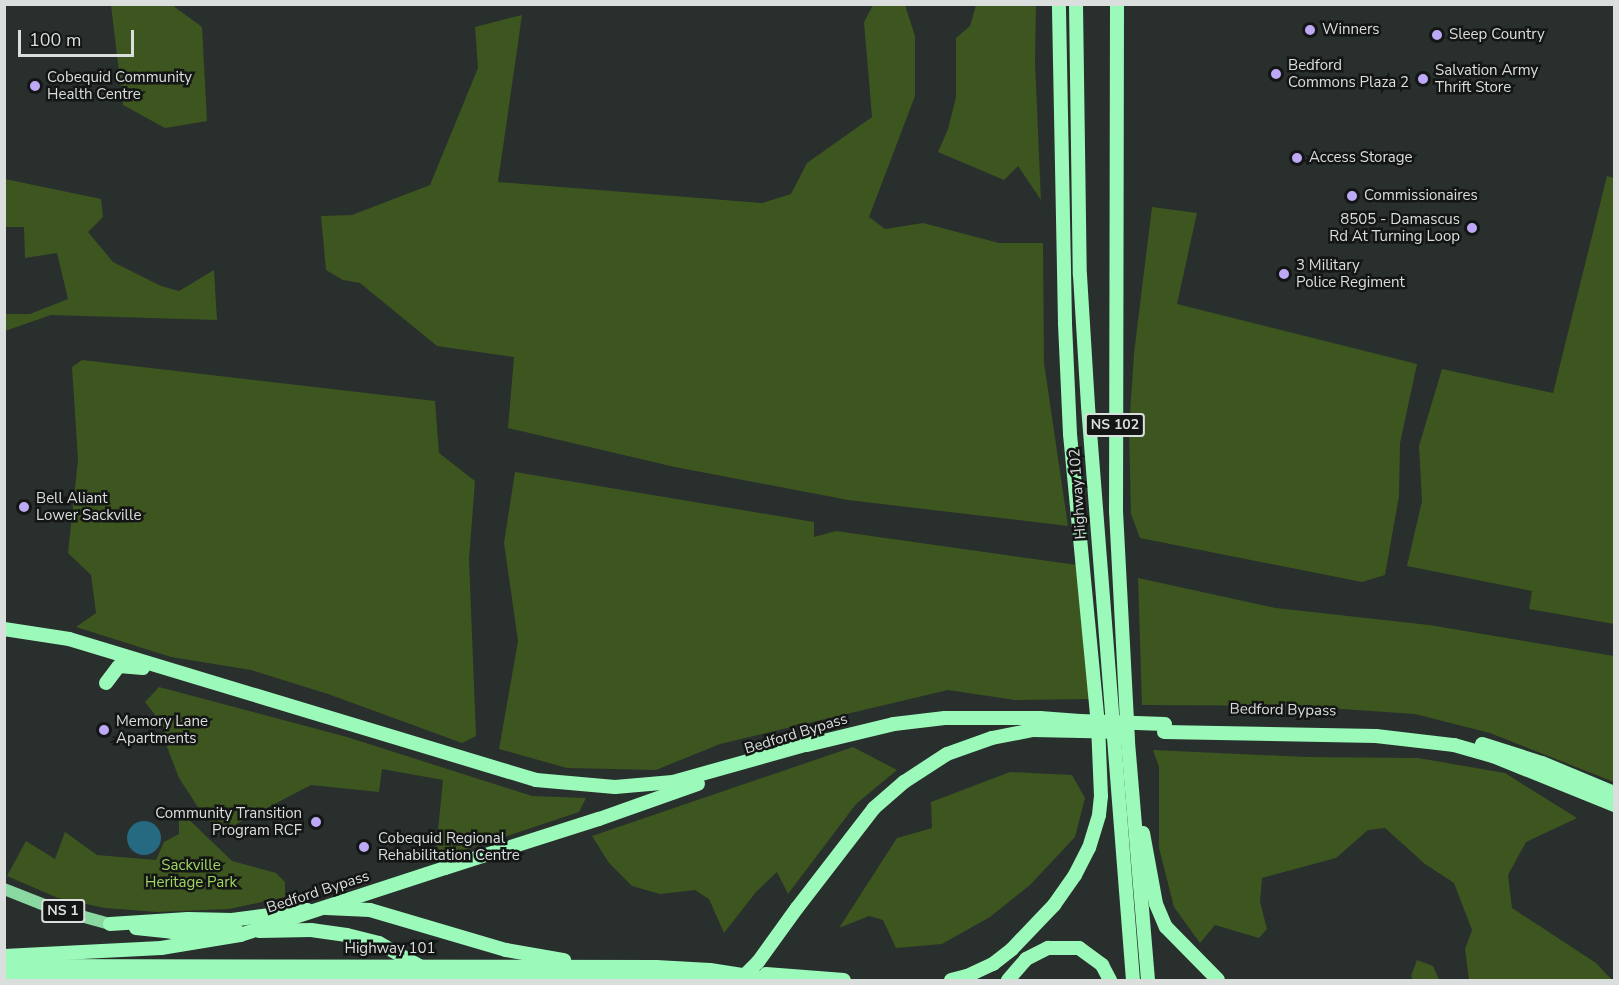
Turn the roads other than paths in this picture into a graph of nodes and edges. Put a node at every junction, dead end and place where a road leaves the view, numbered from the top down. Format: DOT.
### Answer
graph roads {
  1 [pos="1059,4"];
  2 [pos="1076,4"];
  3 [pos="1117,4"];
  4 [pos="1127,4"];
  5 [pos="1117,87"];
  6 [pos="1064,256"];
  7 [pos="1103,612"];
  8 [pos="4,629"];
  9 [pos="172,671"];
  10 [pos="106,683"];
  11 [pos="1080,726"];
  12 [pos="1164,728"];
  13 [pos="815,742"];
  14 [pos="1128,742"];
  15 [pos="1614,793"];
  16 [pos="1614,805"];
  17 [pos="4,889"];
  18 [pos="4,895"];
  19 [pos="18,895"];
  20 [pos="110,924"];
  21 [pos="4,956"];
  22 [pos="4,966"];
  23 [pos="604,967"];
  24 [pos="710,969"];
  25 [pos="4,976"];
  26 [pos="444,981"];
  27 [pos="729,981"];
  28 [pos="740,981"];
  29 [pos="775,981"];
  30 [pos="844,981"];
  31 [pos="951,981"];
  32 [pos="1008,981"];
  33 [pos="1110,981"];
  34 [pos="1133,981"];
  35 [pos="1148,981"];
  36 [pos="1218,981"];
  1 -- 6 [label="highway"];
  2 -- 7 [label="highway, Highway 102 / NS 102"];
  3 -- 5 [label="highway, NS 102"];
  4 -- 5 [label="highway"];
  5 -- 14 [label="highway, NS 102"];
  6 -- 7 [label="highway"];
  6 -- 31 [label="highway"];
  7 -- 34 [label="highway, Highway 102 / NS 102"];
  8 -- 9 [label="highway"];
  9 -- 10 [label="highway"];
  9 -- 13 [label="highway"];
  11 -- 12 [label="highway, Bedford Bypass, bridge"];
  11 -- 13 [label="highway, Bedford Bypass"];
  11 -- 28 [label="highway, Bedford Bypass, bridge"];
  12 -- 15 [label="highway, Bedford Bypass"];
  12 -- 16 [label="highway, Bedford Bypass"];
  13 -- 21 [label="highway, Bedford Bypass, bridge"];
  14 -- 35 [label="highway, NS 102"];
  14 -- 36 [label="highway"];
  17 -- 19 [label="main road, NS 1"];
  18 -- 19 [label="main road"];
  19 -- 20 [label="main road, NS 1"];
  20 -- 23 [label="highway"];
  20 -- 26 [label="highway, bridge"];
  22 -- 23 [label="highway, Highway 101"];
  23 -- 24 [label="highway, Highway 101"];
  24 -- 29 [label="highway, Highway 101"];
  24 -- 30 [label="highway"];
  25 -- 27 [label="highway, Highway 101"];
  32 -- 33 [label="highway"];
}
